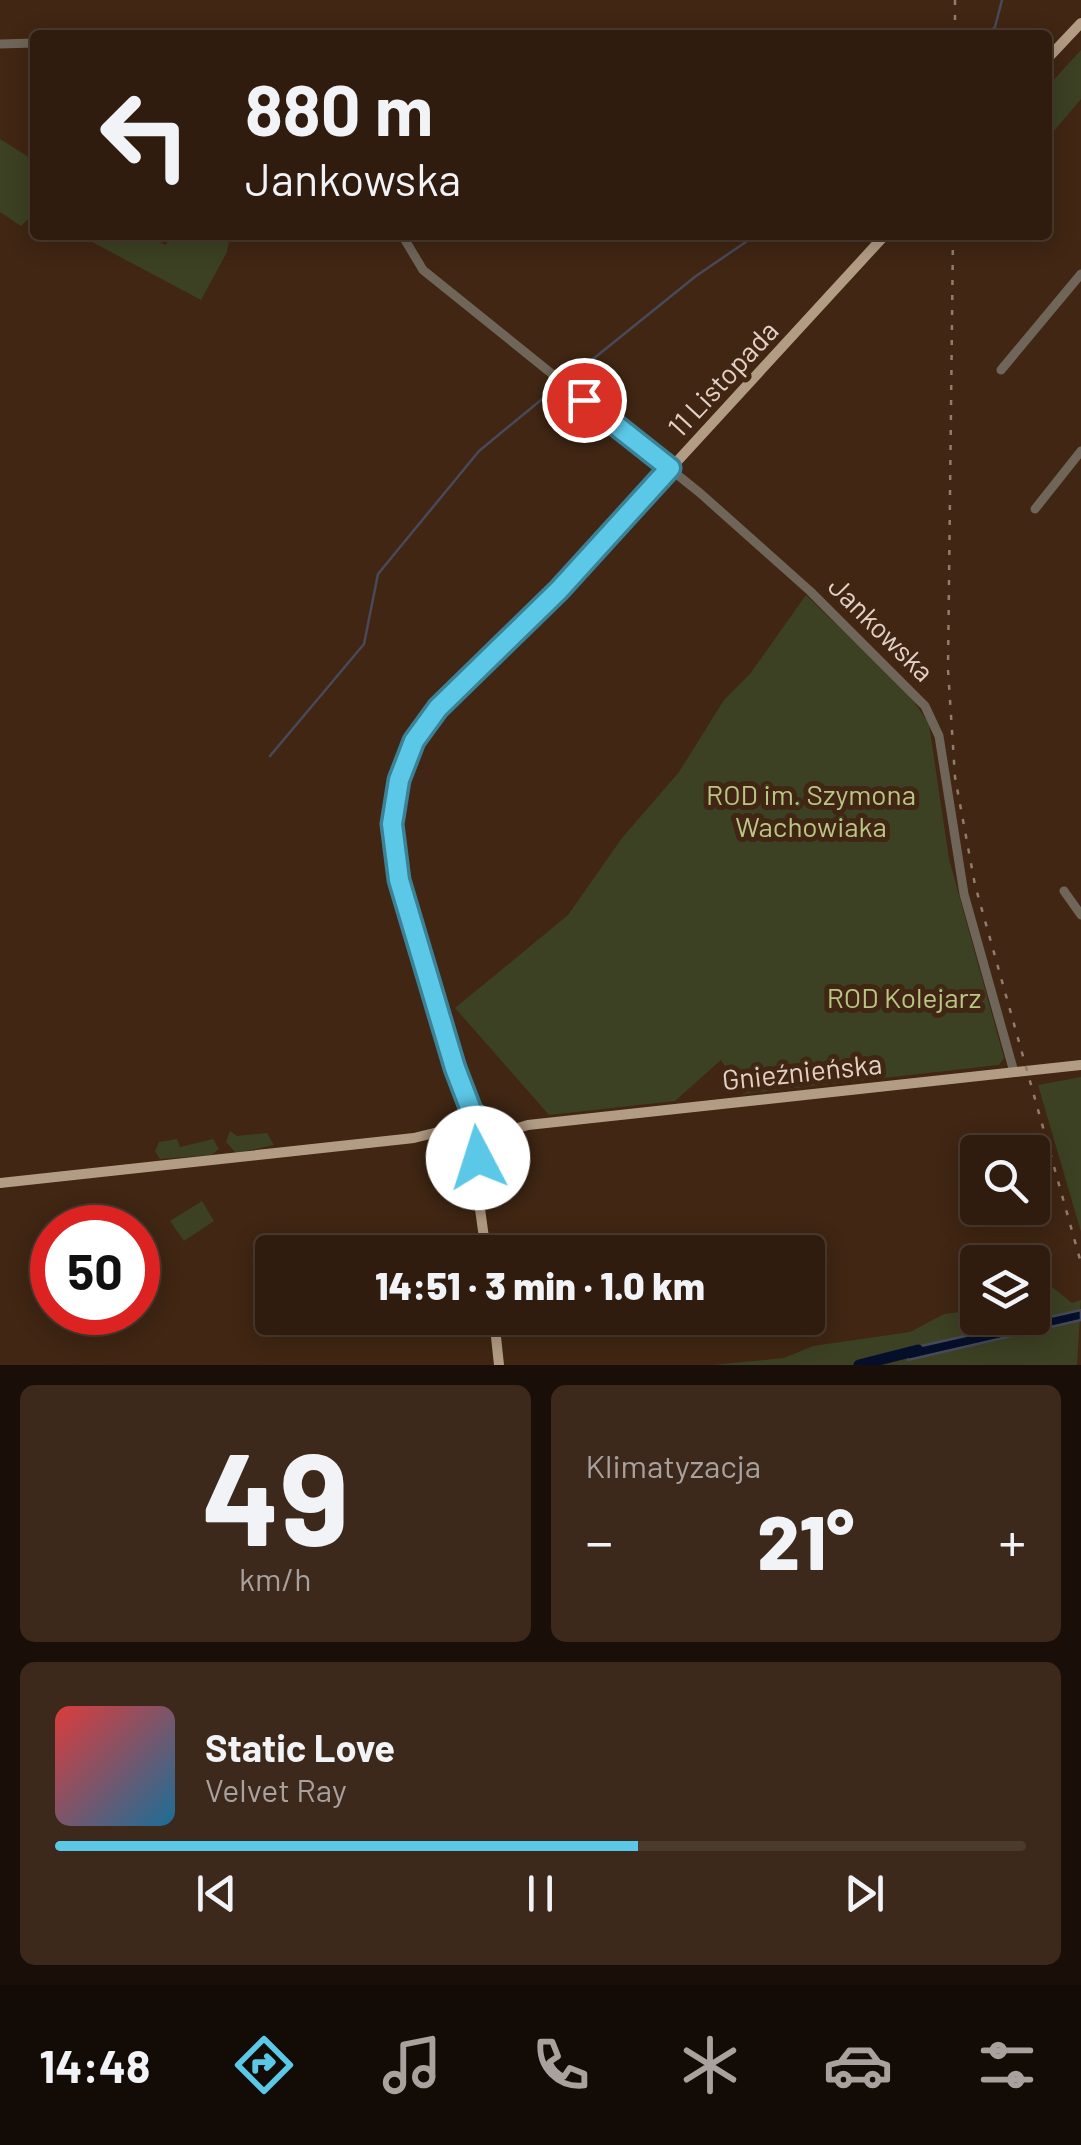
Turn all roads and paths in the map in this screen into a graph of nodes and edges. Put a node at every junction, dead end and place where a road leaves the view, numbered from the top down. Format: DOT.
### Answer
graph roads {
  1 [pos="1081,23"];
  2 [pos="30,43"];
  3 [pos="0,44"];
  4 [pos="1052,54"];
  5 [pos="405,240"];
  6 [pos="880,240"];
  7 [pos="1081,274"];
  8 [pos="1001,370"];
  9 [pos="1081,451"];
  10 [pos="670,468"];
  11 [pos="1034,509"];
  12 [pos="1064,891"];
  13 [pos="1081,915"];
  14 [pos="1081,1065"];
  15 [pos="455,1068"];
  16 [pos="1014,1072"];
  17 [pos="481,1121"];
  18 [pos="462,1122"];
  19 [pos="528,1125"];
  20 [pos="414,1138"];
  21 [pos="483,1140"];
  22 [pos="463,1141"];
  23 [pos="0,1183"];
  24 [pos="480,1200"];
  25 [pos="484,1235"];
  26 [pos="496,1335"];
  27 [pos="499,1365"];
  1 -- 4 [label="main road"];
  2 -- 3 [label="street"];
  5 -- 10 [label="street, Jankowska"];
  6 -- 10 [label="main road, 11 Listopada"];
  7 -- 8 [label="street"];
  9 -- 11 [label="street"];
  10 -- 15 [label="main road, 11 Listopada"];
  10 -- 16 [label="street, Jankowska"];
  12 -- 13 [label="street"];
  14 -- 16 [label="main road, Gnieźnieńska"];
  15 -- 17 [label="main road, 11 Listopada"];
  15 -- 18 [label="main road, 11 Listopada"];
  16 -- 19 [label="main road, Gnieźnieńska"];
  17 -- 18 [label="main road, Gnieźnieńska"];
  17 -- 19 [label="main road, Gnieźnieńska"];
  17 -- 21 [label="main road"];
  18 -- 20 [label="main road"];
  18 -- 22 [label="main road, 11 Listopada"];
  19 -- 21 [label="main road, Gnieźnieńska"];
  20 -- 22 [label="main road"];
  20 -- 23 [label="main road"];
  21 -- 22 [label="main road, Gnieźnieńska"];
  21 -- 24 [label="main road"];
  22 -- 24 [label="main road"];
  24 -- 25 [label="main road"];
  26 -- 27 [label="main road"];
}
